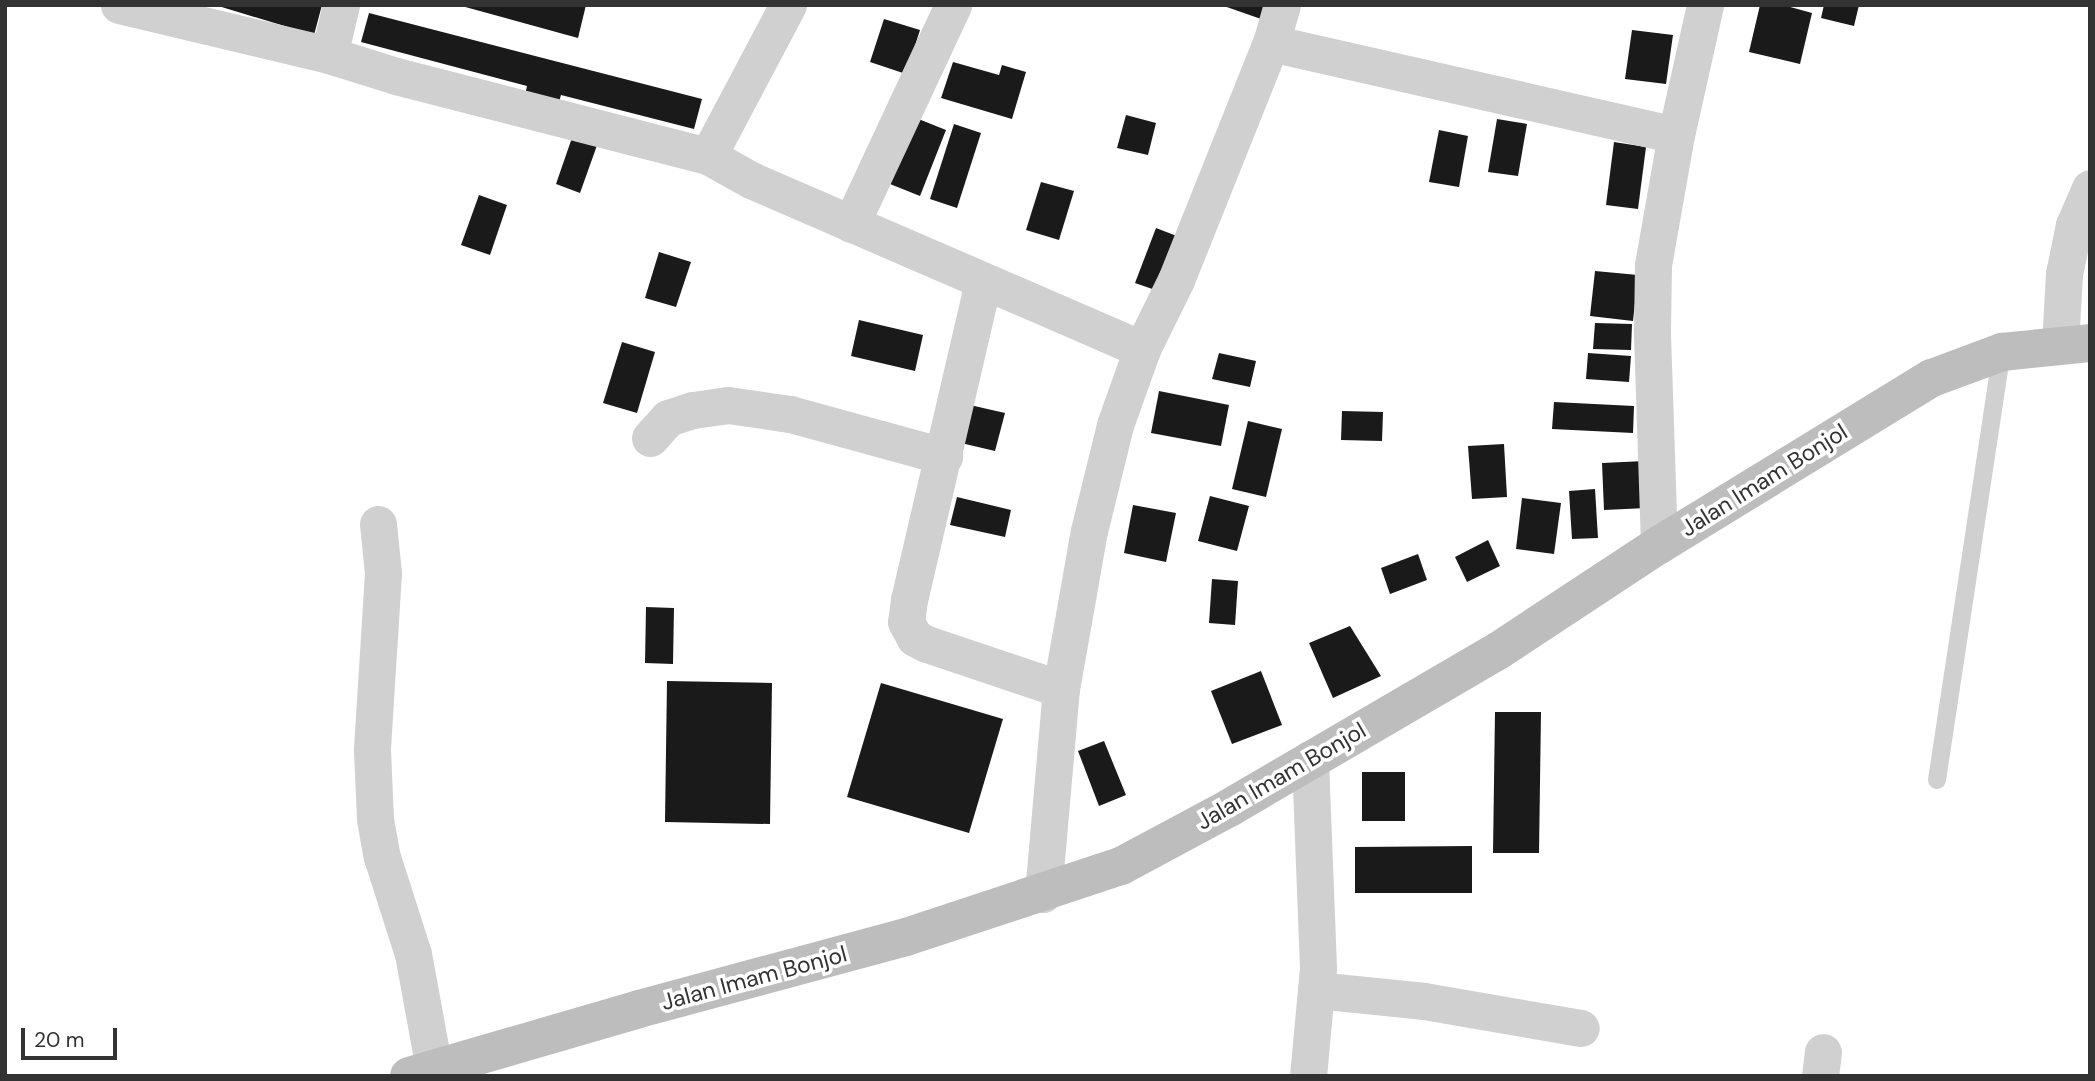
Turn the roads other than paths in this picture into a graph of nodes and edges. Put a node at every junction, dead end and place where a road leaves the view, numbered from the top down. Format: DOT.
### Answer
graph roads {
  1 [pos="119,5"];
  2 [pos="341,5"];
  3 [pos="788,5"];
  4 [pos="953,5"];
  5 [pos="1282,5"];
  6 [pos="1705,5"];
  7 [pos="1271,43"];
  8 [pos="329,55"];
  9 [pos="1676,135"];
  10 [pos="708,156"];
  11 [pos="2090,188"];
  12 [pos="851,224"];
  13 [pos="983,282"];
  14 [pos="2075,344"];
  15 [pos="1142,349"];
  16 [pos="2002,352"];
  17 [pos="650,438"];
  18 [pos="944,456"];
  19 [pos="378,524"];
  20 [pos="1659,545"];
  21 [pos="1061,690"];
  22 [pos="1310,759"];
  23 [pos="1937,780"];
  24 [pos="1043,894"];
  25 [pos="1316,990"];
  26 [pos="1581,1028"];
  27 [pos="421,1072"];
  28 [pos="1308,1076"];
  1 -- 8 [label="street"];
  2 -- 8 [label="street"];
  3 -- 10 [label="street"];
  4 -- 12 [label="street"];
  5 -- 7 [label="street"];
  6 -- 9 [label="street"];
  7 -- 9 [label="street"];
  7 -- 15 [label="street"];
  8 -- 10 [label="street"];
  9 -- 20 [label="street"];
  10 -- 12 [label="street"];
  11 -- 14 [label="street"];
  12 -- 13 [label="street"];
  13 -- 15 [label="street"];
  13 -- 18 [label="street"];
  14 -- 16 [label="street, Jalan Imam Bonjol"];
  15 -- 21 [label="street"];
  16 -- 20 [label="street, Jalan Imam Bonjol"];
  16 -- 23 [label="lane"];
  17 -- 18 [label="street"];
  18 -- 21 [label="street"];
  19 -- 27 [label="street"];
  20 -- 22 [label="street, Jalan Imam Bonjol"];
  21 -- 24 [label="street"];
  22 -- 24 [label="street, Jalan Imam Bonjol"];
  22 -- 25 [label="street"];
  24 -- 27 [label="street, Jalan Imam Bonjol"];
  25 -- 26 [label="street"];
  25 -- 28 [label="street"];
}
